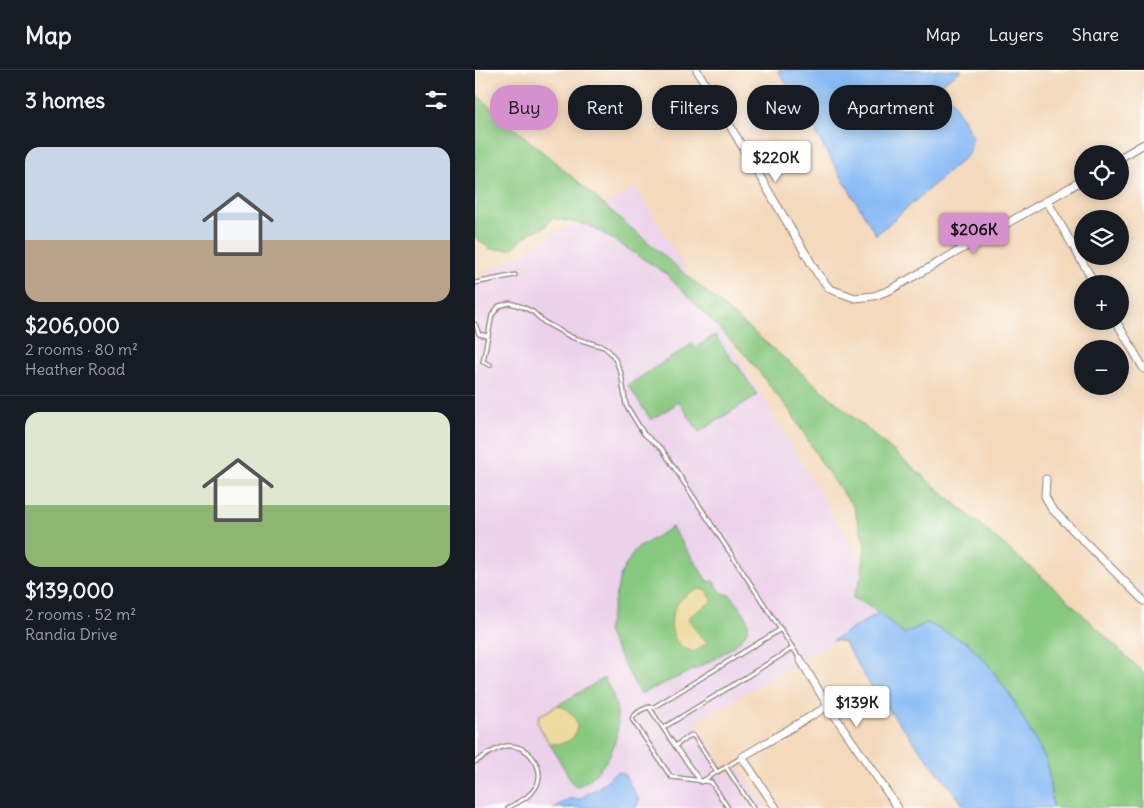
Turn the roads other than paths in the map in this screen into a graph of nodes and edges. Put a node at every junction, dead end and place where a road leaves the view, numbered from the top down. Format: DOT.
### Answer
graph roads {
  1 [pos="697,70"];
  2 [pos="1144,144"];
  3 [pos="1129,153"];
  4 [pos="1074,185"];
  5 [pos="1047,201"];
  6 [pos="515,275"];
  7 [pos="1090,275"];
  8 [pos="475,283"];
  9 [pos="475,324"];
  10 [pos="1121,330"];
  11 [pos="488,336"];
  12 [pos="490,365"];
  13 [pos="1144,369"];
  14 [pos="1046,479"];
  15 [pos="1144,600"];
  16 [pos="781,629"];
  17 [pos="793,648"];
  18 [pos="800,659"];
  19 [pos="829,706"];
  20 [pos="649,707"];
  21 [pos="663,728"];
  22 [pos="675,746"];
  23 [pos="742,757"];
  24 [pos="475,762"];
  25 [pos="726,767"];
  26 [pos="717,772"];
  27 [pos="701,782"];
  28 [pos="508,808"];
  29 [pos="728,808"];
  30 [pos="753,808"];
  31 [pos="776,808"];
  32 [pos="898,808"];
  1 -- 5 [label="street"];
  2 -- 3 [label="street"];
  4 -- 5 [label="street"];
  5 -- 7 [label="street"];
  6 -- 8 [label="lane"];
  9 -- 11 [label="lane"];
  10 -- 13 [label="street"];
  11 -- 12 [label="lane"];
  11 -- 16 [label="lane"];
  14 -- 15 [label="street"];
  16 -- 17 [label="lane"];
  16 -- 20 [label="lane"];
  17 -- 18 [label="lane"];
  17 -- 21 [label="lane"];
  18 -- 19 [label="street"];
  19 -- 23 [label="street"];
  19 -- 32 [label="street"];
  20 -- 21 [label="lane"];
  20 -- 27 [label="lane"];
  21 -- 22 [label="lane"];
  22 -- 26 [label="lane"];
  22 -- 27 [label="lane"];
  23 -- 25 [label="lane"];
  23 -- 31 [label="street"];
  24 -- 28 [label="lane"];
  25 -- 26 [label="lane"];
  25 -- 30 [label="lane"];
  26 -- 27 [label="lane"];
  27 -- 29 [label="lane"];
}
